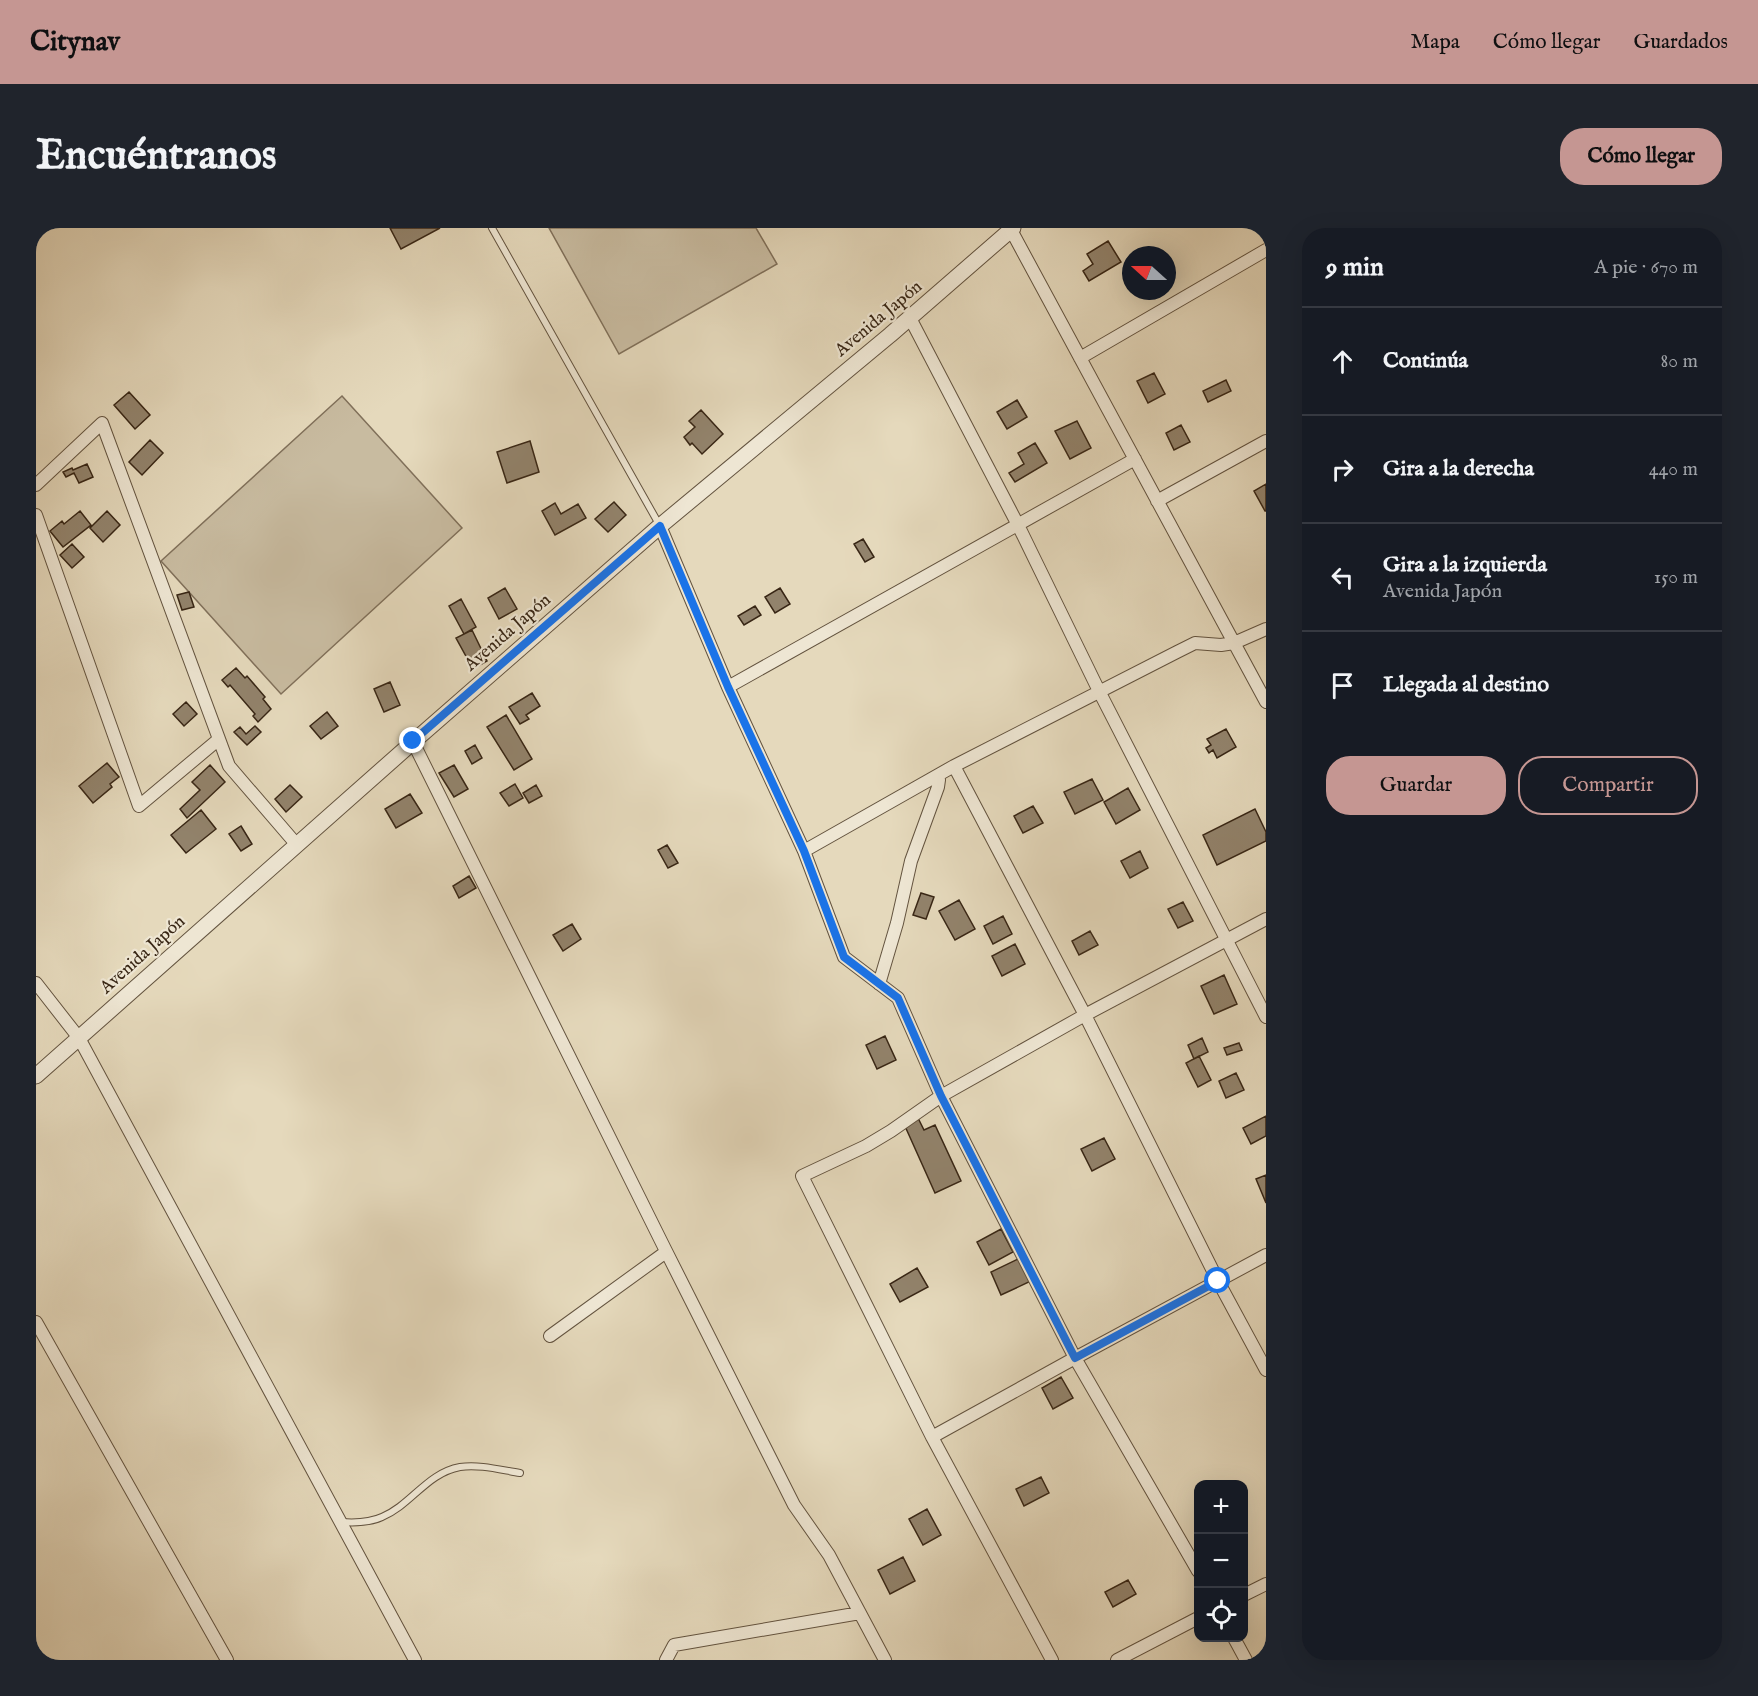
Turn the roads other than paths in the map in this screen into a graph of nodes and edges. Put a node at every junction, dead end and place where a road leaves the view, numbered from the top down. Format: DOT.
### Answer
graph roads {
  1 [pos="492,228"];
  2 [pos="1012,229"];
  3 [pos="1266,250"];
  4 [pos="910,318"];
  5 [pos="1080,358"];
  6 [pos="1266,441"];
  7 [pos="1135,459"];
  8 [pos="36,485"];
  9 [pos="1157,501"];
  10 [pos="36,515"];
  11 [pos="1018,525"];
  12 [pos="660,526"];
  13 [pos="1266,629"];
  14 [pos="1234,644"];
  15 [pos="728,687"];
  16 [pos="1099,691"];
  17 [pos="1266,702"];
  18 [pos="219,739"];
  19 [pos="413,741"];
  20 [pos="954,766"];
  21 [pos="938,775"];
  22 [pos="297,845"];
  23 [pos="804,851"];
  24 [pos="1266,919"];
  25 [pos="1227,941"];
  26 [pos="36,983"];
  27 [pos="879,984"];
  28 [pos="1085,1015"];
  29 [pos="1266,1017"];
  30 [pos="79,1038"];
  31 [pos="36,1076"];
  32 [pos="941,1096"];
  33 [pos="666,1252"];
  34 [pos="1266,1255"];
  35 [pos="1218,1281"];
  36 [pos="36,1322"];
  37 [pos="550,1336"];
  38 [pos="1075,1358"];
  39 [pos="1266,1370"];
  40 [pos="932,1437"];
  41 [pos="520,1473"];
  42 [pos="340,1522"];
  43 [pos="1194,1564"];
  44 [pos="1266,1584"];
  45 [pos="1248,1593"];
  46 [pos="860,1612"];
  47 [pos="1194,1620"];
  48 [pos="1236,1642"];
  49 [pos="227,1660"];
  50 [pos="415,1660"];
  51 [pos="666,1660"];
  52 [pos="885,1660"];
  53 [pos="1052,1660"];
  54 [pos="1117,1660"];
  55 [pos="1246,1660"];
  1 -- 12 [label="lane"];
  2 -- 4 [label="street, Avenida Japón"];
  2 -- 5 [label="street"];
  3 -- 5 [label="street"];
  4 -- 11 [label="street"];
  4 -- 12 [label="street, Avenida Japón"];
  5 -- 7 [label="street"];
  6 -- 9 [label="street"];
  7 -- 9 [label="street"];
  7 -- 11 [label="street"];
  8 -- 18 [label="street"];
  9 -- 14 [label="street"];
  10 -- 18 [label="street"];
  11 -- 15 [label="street"];
  11 -- 16 [label="street"];
  12 -- 15 [label="street"];
  12 -- 19 [label="street, Avenida Japón"];
  13 -- 14 [label="street"];
  14 -- 16 [label="street"];
  14 -- 17 [label="street"];
  15 -- 23 [label="street"];
  16 -- 20 [label="street"];
  16 -- 25 [label="street"];
  18 -- 22 [label="street"];
  19 -- 22 [label="street, Avenida Japón"];
  19 -- 33 [label="street"];
  20 -- 21 [label="street"];
  20 -- 28 [label="street"];
  21 -- 23 [label="street"];
  21 -- 27 [label="street"];
  22 -- 30 [label="street, Avenida Japón"];
  23 -- 27 [label="street"];
  24 -- 25 [label="street"];
  25 -- 28 [label="street"];
  25 -- 29 [label="street"];
  26 -- 30 [label="street"];
  27 -- 32 [label="street"];
  28 -- 32 [label="street"];
  28 -- 35 [label="street"];
  30 -- 31 [label="street, Avenida Japón"];
  30 -- 42 [label="street"];
  32 -- 38 [label="street"];
  32 -- 40 [label="street"];
  33 -- 37 [label="street"];
  33 -- 46 [label="street"];
  34 -- 35 [label="street"];
  35 -- 38 [label="street"];
  35 -- 39 [label="street"];
  36 -- 49 [label="street"];
  38 -- 40 [label="street"];
  38 -- 43 [label="street"];
  40 -- 53 [label="street"];
  41 -- 42 [label="lane"];
  42 -- 50 [label="street"];
  44 -- 45 [label="street"];
  46 -- 51 [label="street"];
  46 -- 52 [label="street"];
  47 -- 54 [label="street"];
  48 -- 55 [label="street"];
}
